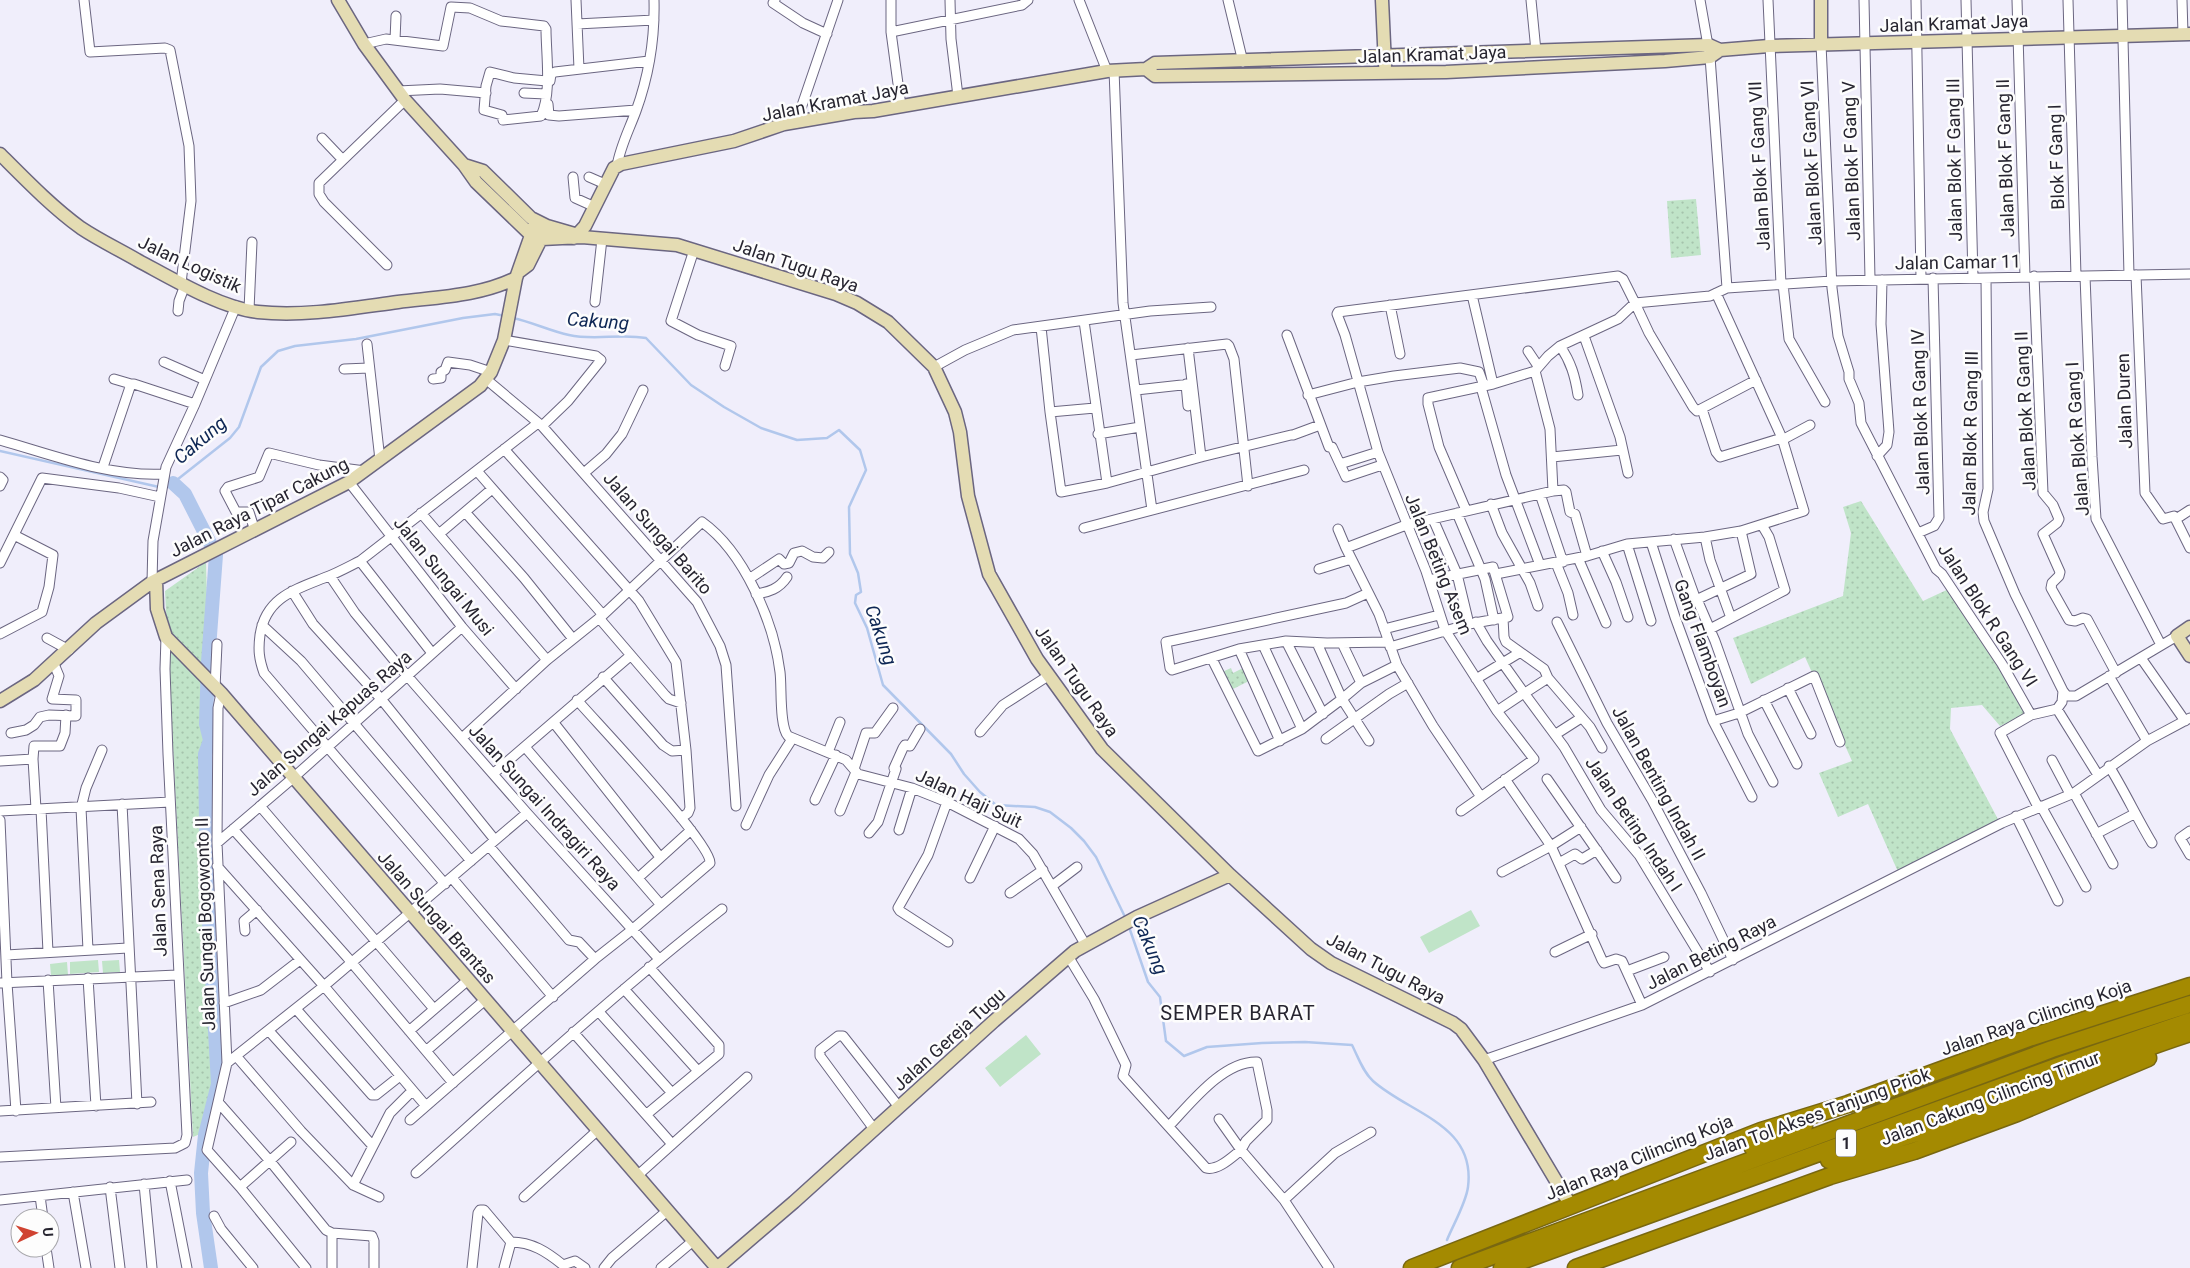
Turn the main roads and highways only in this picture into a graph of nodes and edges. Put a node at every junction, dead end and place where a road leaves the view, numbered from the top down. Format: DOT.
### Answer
graph roads {
  1 [pos="2190,986"];
  2 [pos="2190,1004"];
  3 [pos="2190,1021"];
  4 [pos="2190,1034"];
  5 [pos="2190,1042"];
  6 [pos="1812,1115"];
  7 [pos="1581,1222"];
  8 [pos="1601,1264"];
  9 [pos="1412,1268"];
  10 [pos="1460,1268"];
  11 [pos="1502,1268"];
  12 [pos="1531,1268"];
  13 [pos="1576,1268"];
  1 -- 6 [label="highway, Jalan Raya Cilincing Koja"];
  2 -- 7 [label="highway, Jalan Tol Akses Tanjung Priok / 1"];
  3 -- 11 [label="highway, 1"];
  4 -- 12 [label="highway"];
  5 -- 8 [label="highway, Jalan Cakung Cilincing Timur"];
  6 -- 7 [label="highway"];
  6 -- 9 [label="highway, Jalan Raya Cilincing Koja"];
  7 -- 10 [label="highway, Jalan Tol Akses Tanjung Priok / 1"];
  8 -- 13 [label="highway, Jalan Cakung Cilincing Timur"];
}
